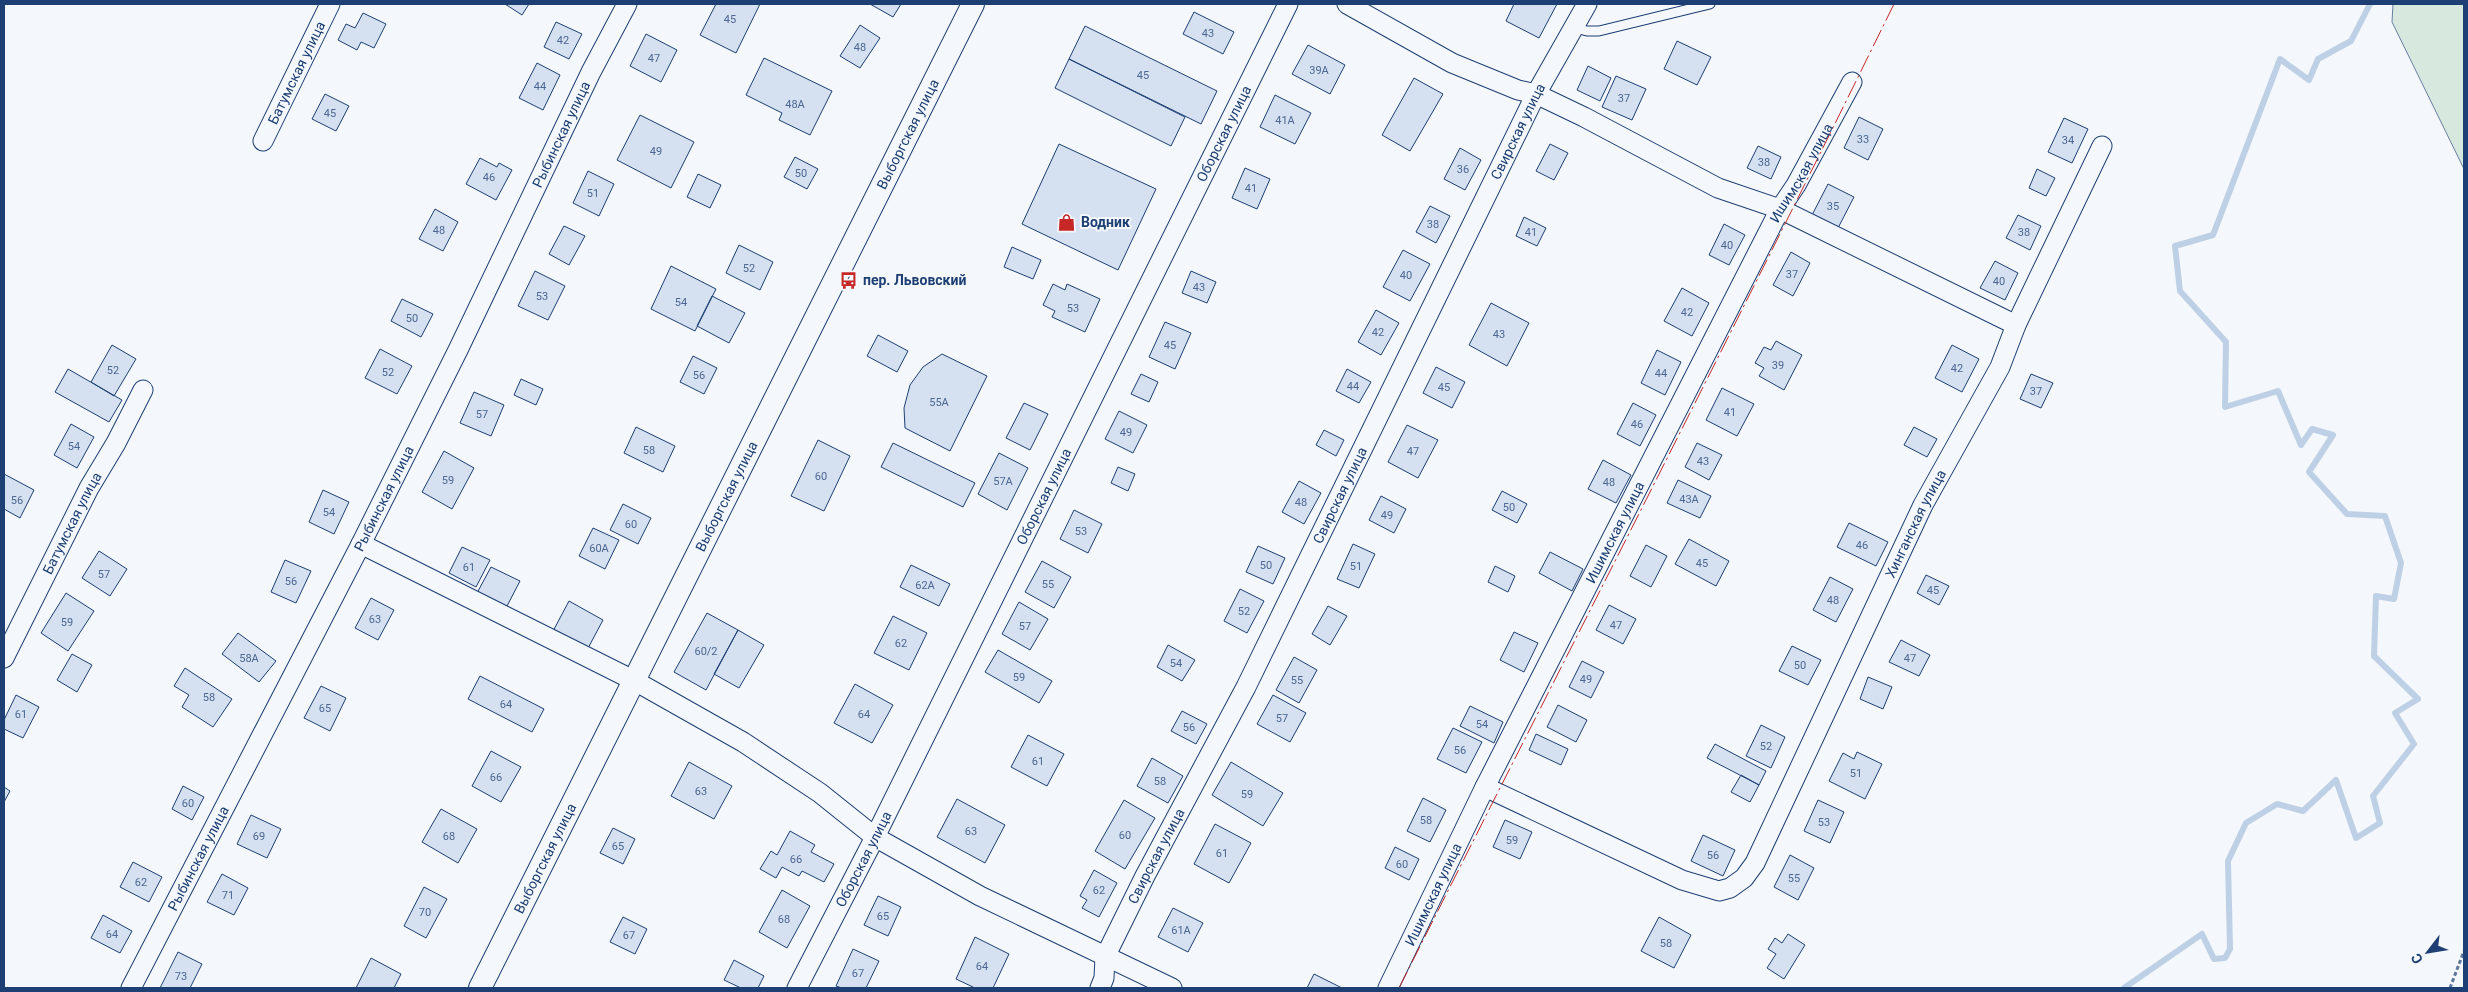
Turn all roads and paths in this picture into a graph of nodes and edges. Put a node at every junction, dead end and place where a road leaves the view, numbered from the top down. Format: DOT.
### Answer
graph roads {
  1 [pos="330,4"];
  2 [pos="627,4"];
  3 [pos="973,4"];
  4 [pos="1288,4"];
  5 [pos="1347,4"];
  6 [pos="1587,4"];
  7 [pos="1710,4"];
  8 [pos="1575,28"];
  9 [pos="1852,82"];
  10 [pos="1536,94"];
  11 [pos="264,141"];
  12 [pos="2102,146"];
  13 [pos="1780,209"];
  14 [pos="2016,325"];
  15 [pos="143,390"];
  16 [pos="361,544"];
  17 [pos="4,658"];
  18 [pos="634,681"];
  19 [pos="1484,787"];
  20 [pos="875,837"];
  21 [pos="2464,951"];
  22 [pos="1105,958"];
  23 [pos="131,988"];
  24 [pos="480,988"];
  25 [pos="797,988"];
  26 [pos="1100,988"];
  27 [pos="1172,988"];
  28 [pos="1388,988"];
  29 [pos="2450,988"];
  1 -- 11 [label="street, Батумская улица"];
  2 -- 16 [label="street, Рыбинская улица"];
  3 -- 18 [label="street, Выборгская улица"];
  4 -- 20 [label="street, Оборская улица"];
  5 -- 10 [label="street"];
  6 -- 8 [label="street, Свирская улица"];
  7 -- 8 [label="lane"];
  8 -- 10 [label="street, Свирская улица"];
  9 -- 13 [label="street, Ишимская улица"];
  10 -- 13 [label="street"];
  10 -- 22 [label="street, Свирская улица"];
  12 -- 14 [label="street, Хинганская улица"];
  13 -- 14 [label="street"];
  13 -- 19 [label="street, Ишимская улица"];
  14 -- 19 [label="street, Хинганская улица"];
  15 -- 17 [label="street, Батумская улица"];
  16 -- 18 [label="street"];
  16 -- 23 [label="street, Рыбинская улица"];
  18 -- 20 [label="street"];
  18 -- 24 [label="street, Выборгская улица"];
  19 -- 28 [label="street, Ишимская улица"];
  20 -- 22 [label="street"];
  20 -- 25 [label="street, Оборская улица"];
  21 -- 29 [label="path"];
  22 -- 26 [label="street, Свирская улица"];
  22 -- 27 [label="street"];
}
